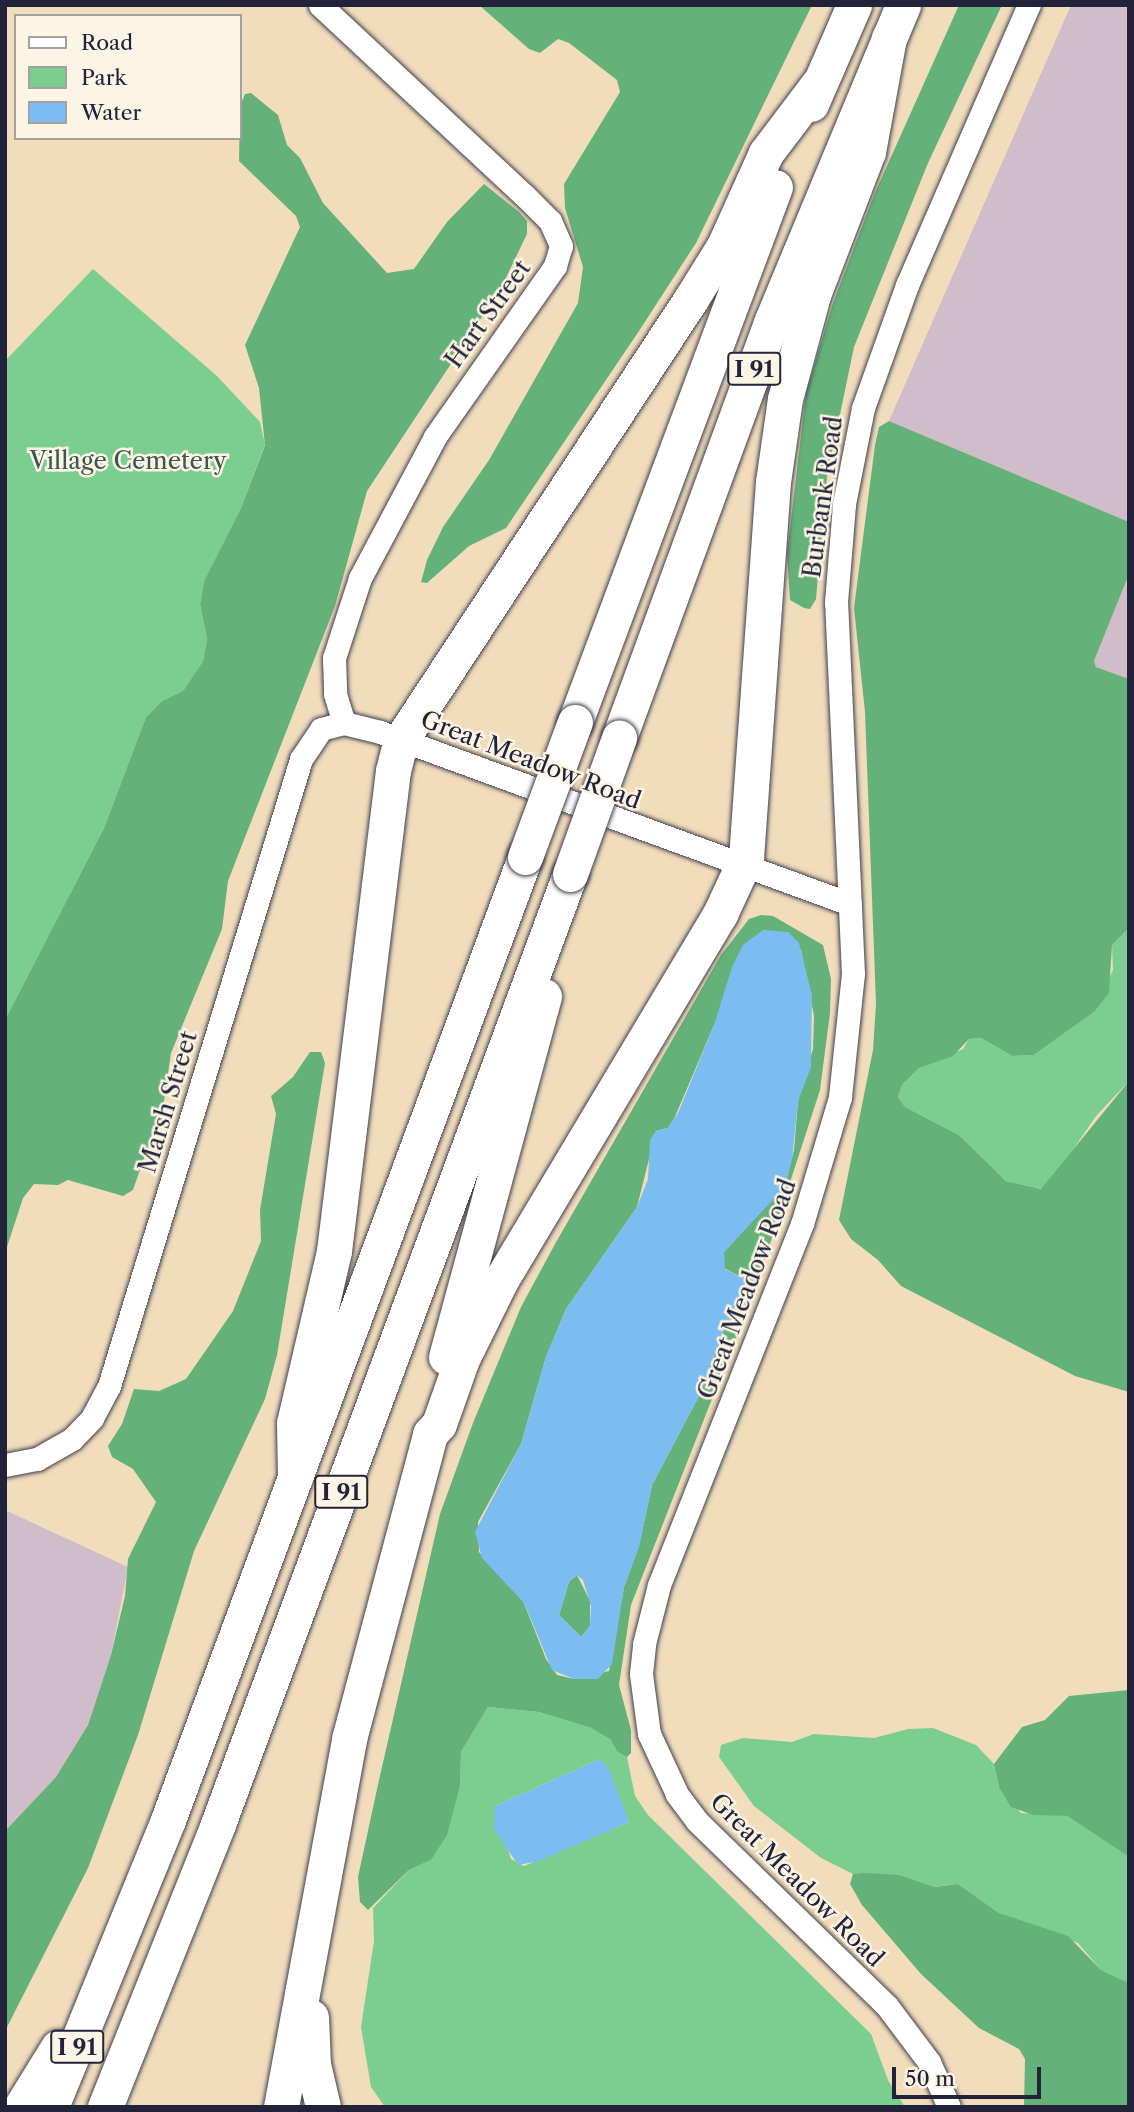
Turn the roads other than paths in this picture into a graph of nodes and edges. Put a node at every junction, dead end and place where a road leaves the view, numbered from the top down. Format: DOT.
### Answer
graph roads {
  1 [pos="320,5"];
  2 [pos="854,5"];
  3 [pos="903,5"];
  4 [pos="1030,5"];
  5 [pos="888,38"];
  6 [pos="820,83"];
  7 [pos="344,723"];
  8 [pos="401,740"];
  9 [pos="743,868"];
  10 [pos="850,904"];
  11 [pos="547,936"];
  12 [pos="430,1434"];
  13 [pos="5,1465"];
  14 [pos="295,1478"];
  15 [pos="314,1942"];
  16 [pos="101,1987"];
  17 [pos="21,2107"];
  18 [pos="51,2107"];
  19 [pos="105,2107"];
  20 [pos="281,2107"];
  21 [pos="323,2107"];
  22 [pos="949,2107"];
  1 -- 7 [label="street, Hart Street"];
  2 -- 6 [label="highway, I 91"];
  3 -- 5 [label="highway, I 91"];
  4 -- 10 [label="street, Burbank Road"];
  5 -- 9 [label="highway"];
  5 -- 11 [label="highway, I 91, bridge"];
  6 -- 8 [label="highway"];
  6 -- 14 [label="highway, I 91, bridge"];
  7 -- 8 [label="street, Great Meadow Road"];
  7 -- 13 [label="street, Marsh Street"];
  8 -- 9 [label="street, Great Meadow Road"];
  8 -- 14 [label="highway"];
  9 -- 10 [label="street, Great Meadow Road"];
  9 -- 12 [label="highway"];
  10 -- 22 [label="street, Great Meadow Road"];
  11 -- 12 [label="highway"];
  11 -- 19 [label="highway, I 91"];
  12 -- 15 [label="highway"];
  14 -- 16 [label="highway, I 91"];
  15 -- 20 [label="highway"];
  15 -- 21 [label="highway"];
  16 -- 17 [label="highway"];
  16 -- 18 [label="highway, I 91"];
}
